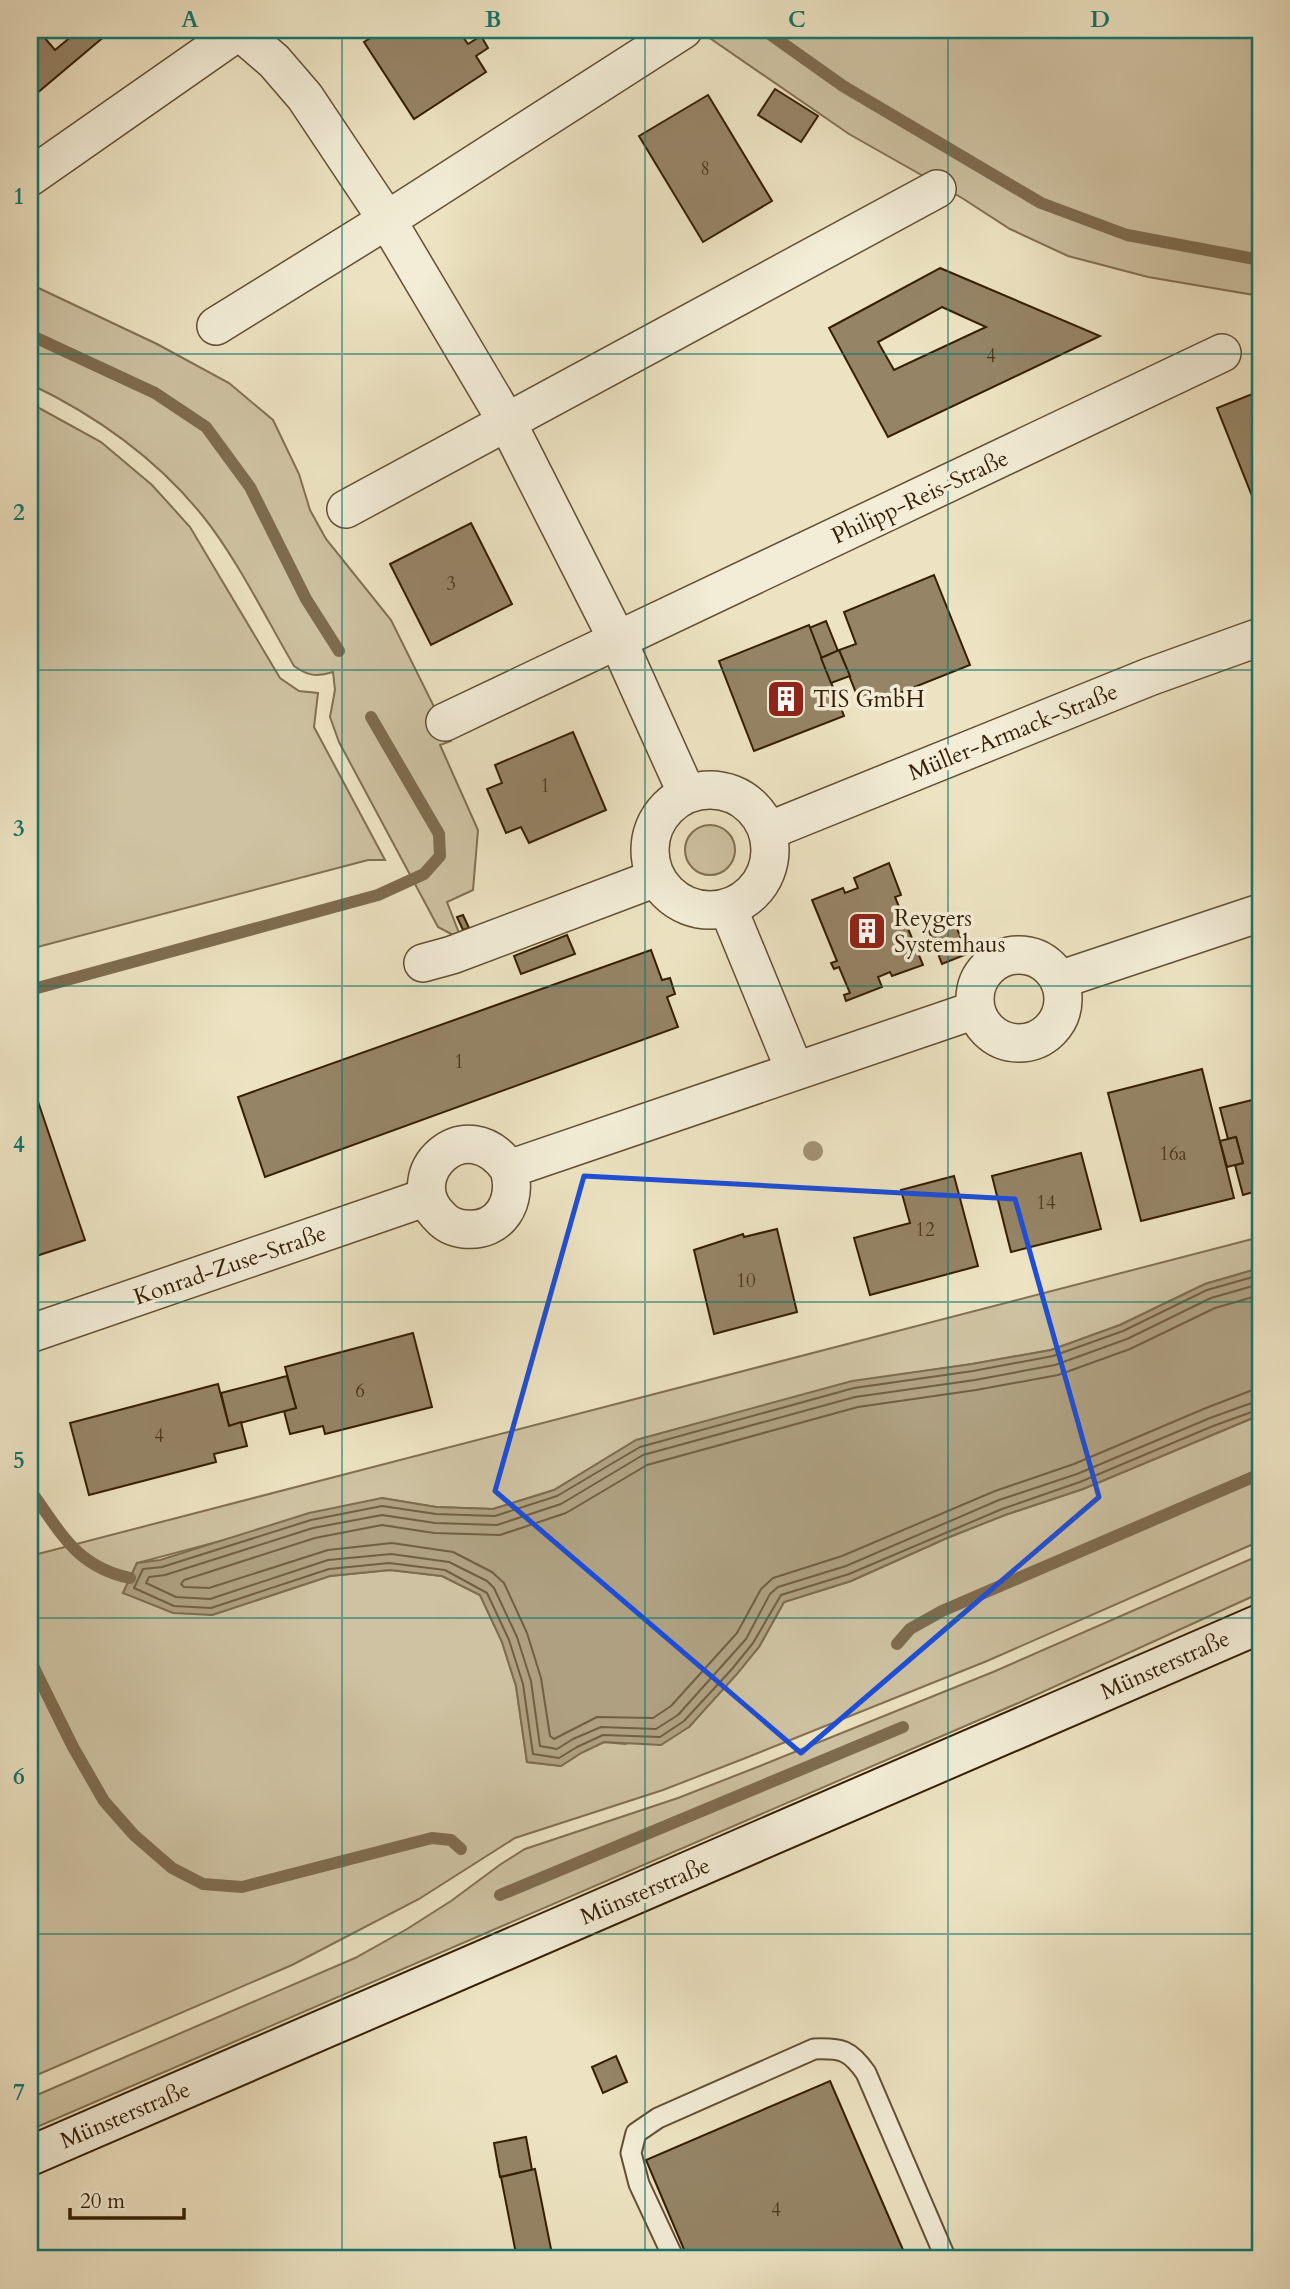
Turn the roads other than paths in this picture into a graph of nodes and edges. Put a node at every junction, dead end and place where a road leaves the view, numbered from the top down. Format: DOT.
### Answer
graph roads {
  1 [pos="238,30"];
  2 [pos="683,30"];
  3 [pos="30,177"];
  4 [pos="937,189"];
  5 [pos="387,220"];
  6 [pos="216,326"];
  7 [pos="1222,353"];
  8 [pos="508,422"];
  9 [pos="346,509"];
  10 [pos="1260,638"];
  11 [pos="618,641"];
  12 [pos="445,722"];
  13 [pos="687,794"];
  14 [pos="768,831"];
  15 [pos="656,878"];
  16 [pos="728,908"];
  17 [pos="1260,913"];
  18 [pos="422,963"];
  19 [pos="1059,980"];
  20 [pos="975,1010"];
  21 [pos="794,1071"];
  22 [pos="509,1169"];
  23 [pos="427,1197"];
  24 [pos="32,1333"];
  25 [pos="1260,1624"];
  26 [pos="30,2156"];
  27 [pos="674,2259"];
  28 [pos="946,2259"];
  1 -- 3 [label="street"];
  1 -- 5 [label="street"];
  2 -- 5 [label="street"];
  4 -- 8 [label="street"];
  5 -- 6 [label="street"];
  5 -- 8 [label="street"];
  7 -- 11 [label="street, Philipp-Reis-Straße"];
  8 -- 9 [label="street"];
  8 -- 11 [label="street"];
  10 -- 14 [label="street, Müller-Armack-Straße"];
  11 -- 12 [label="street, Philipp-Reis-Straße"];
  11 -- 13 [label="street"];
  13 -- 14 [label="street"];
  13 -- 15 [label="street"];
  14 -- 16 [label="street"];
  15 -- 16 [label="street"];
  15 -- 18 [label="street"];
  16 -- 21 [label="street"];
  17 -- 19 [label="street"];
  19 -- 20 [label="street"];
  19 -- 20 [label="street"];
  20 -- 21 [label="street"];
  21 -- 22 [label="street"];
  22 -- 23 [label="street"];
  22 -- 23 [label="street"];
  23 -- 24 [label="street, Konrad-Zuse-Straße"];
  25 -- 26 [label="main road, Münsterstraße"];
  27 -- 28 [label="lane"];
}
